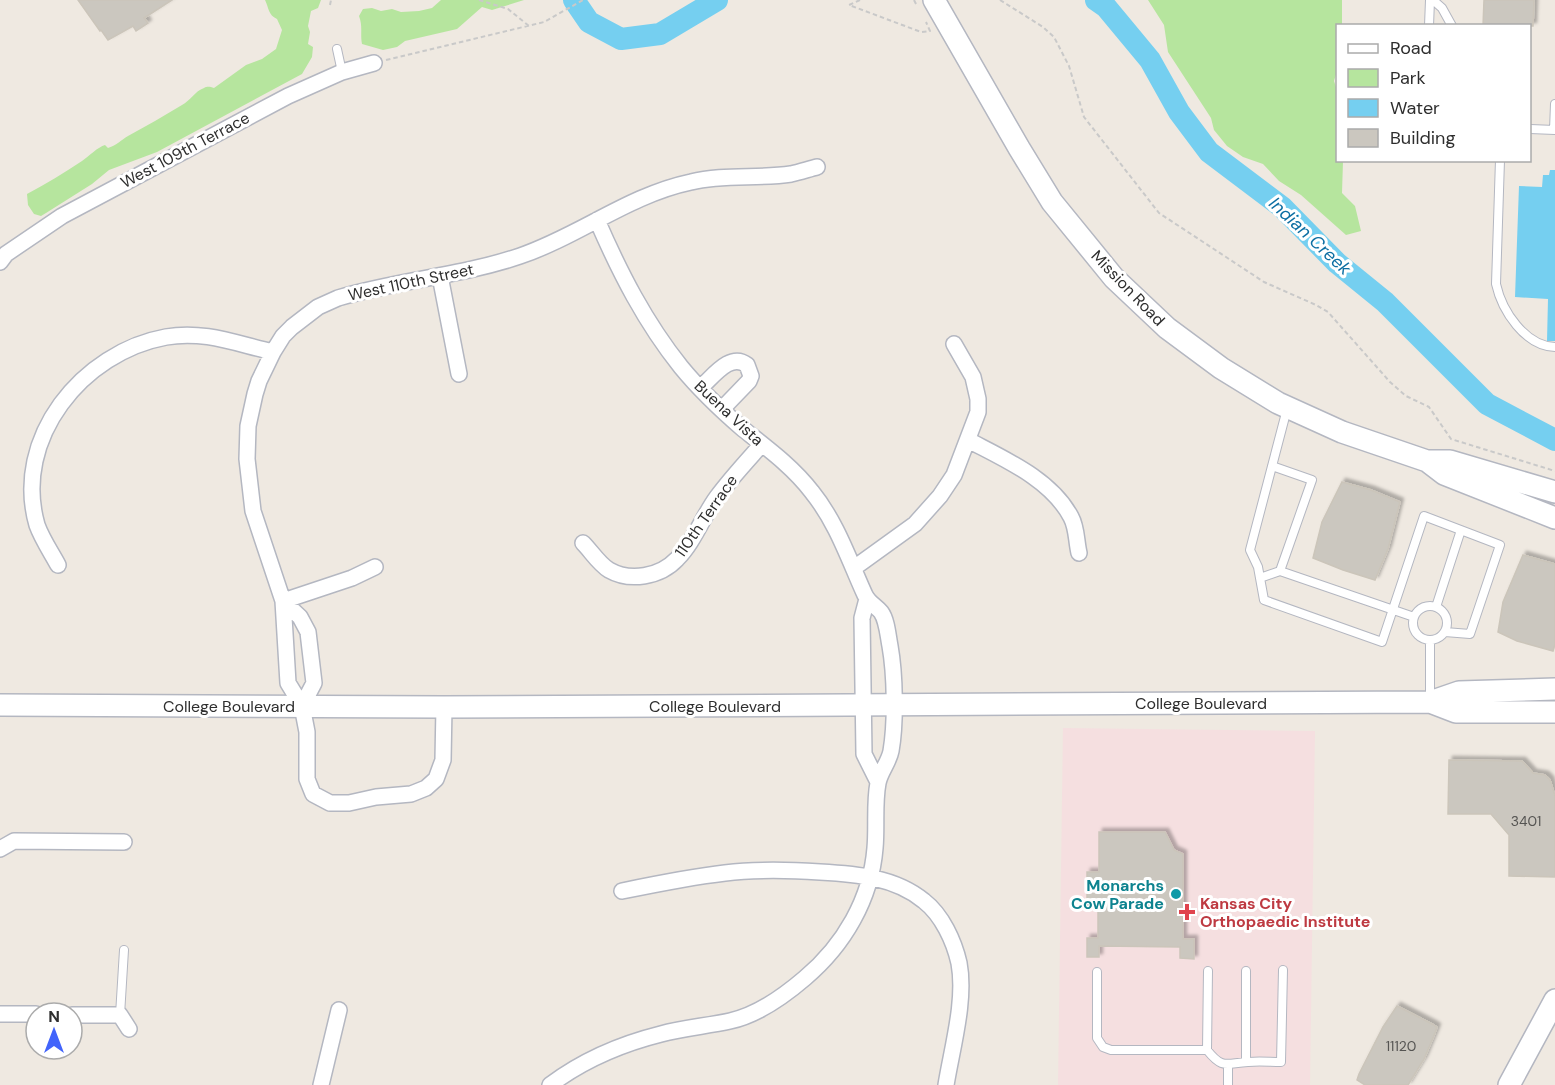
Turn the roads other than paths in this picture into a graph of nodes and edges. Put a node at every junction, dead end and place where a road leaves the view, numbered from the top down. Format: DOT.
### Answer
graph roads {
  1 [pos="1432,0"];
  2 [pos="937,4"];
  3 [pos="1429,24"];
  4 [pos="1451,24"];
  5 [pos="337,49"];
  6 [pos="374,63"];
  7 [pos="342,72"];
  8 [pos="1555,105"];
  9 [pos="1531,129"];
  10 [pos="1555,130"];
  11 [pos="1500,162"];
  12 [pos="817,167"];
  13 [pos="597,220"];
  14 [pos="2,254"];
  15 [pos="440,276"];
  16 [pos="954,344"];
  17 [pos="1555,347"];
  18 [pos="273,352"];
  19 [pos="459,374"];
  20 [pos="700,388"];
  21 [pos="1288,407"];
  22 [pos="722,409"];
  23 [pos="968,440"];
  24 [pos="762,444"];
  25 [pos="1426,461"];
  26 [pos="1272,466"];
  27 [pos="1555,492"];
  28 [pos="1555,518"];
  29 [pos="1461,530"];
  30 [pos="584,543"];
  31 [pos="1079,553"];
  32 [pos="58,565"];
  33 [pos="375,567"];
  34 [pos="854,568"];
  35 [pos="1280,571"];
  36 [pos="1260,578"];
  37 [pos="867,599"];
  38 [pos="283,601"];
  39 [pos="1436,607"];
  40 [pos="1392,611"];
  41 [pos="1414,617"];
  42 [pos="1445,632"];
  43 [pos="1430,640"];
  44 [pos="1555,689"];
  45 [pos="1430,702"];
  46 [pos="0,705"];
  47 [pos="862,705"];
  48 [pos="893,705"];
  49 [pos="302,706"];
  50 [pos="444,707"];
  51 [pos="1555,712"];
  52 [pos="878,782"];
  53 [pos="124,842"];
  54 [pos="0,849"];
  55 [pos="870,877"];
  56 [pos="622,891"];
  57 [pos="124,950"];
  58 [pos="1283,970"];
  59 [pos="1208,971"];
  60 [pos="1246,971"];
  61 [pos="1097,972"];
  62 [pos="1555,1000"];
  63 [pos="339,1010"];
  64 [pos="0,1014"];
  65 [pos="24,1014"];
  66 [pos="84,1015"];
  67 [pos="120,1015"];
  68 [pos="129,1029"];
  69 [pos="1207,1050"];
  70 [pos="1246,1062"];
  71 [pos="1228,1066"];
  72 [pos="321,1085"];
  73 [pos="550,1085"];
  74 [pos="946,1085"];
  75 [pos="1228,1085"];
  76 [pos="1509,1085"];
  1 -- 3 [label="lane"];
  1 -- 4 [label="lane"];
  2 -- 21 [label="main road, Mission Road"];
  5 -- 7 [label="lane"];
  6 -- 7 [label="street, West 109th Terrace"];
  7 -- 14 [label="street, West 109th Terrace"];
  8 -- 10 [label="lane"];
  9 -- 10 [label="lane"];
  11 -- 17 [label="lane"];
  12 -- 13 [label="street, West 110th Street"];
  13 -- 15 [label="street, West 110th Street"];
  13 -- 20 [label="street, Buena Vista"];
  15 -- 18 [label="street, West 110th Street"];
  15 -- 19 [label="street"];
  16 -- 23 [label="street"];
  18 -- 32 [label="street"];
  18 -- 38 [label="street, West 110th Street"];
  20 -- 22 [label="street, Buena Vista"];
  20 -- 22 [label="street"];
  21 -- 25 [label="main road, Mission Road"];
  21 -- 26 [label="lane"];
  22 -- 24 [label="street, Buena Vista"];
  23 -- 31 [label="street"];
  23 -- 34 [label="street"];
  24 -- 30 [label="street, 110th Terrace"];
  24 -- 34 [label="street, Buena Vista"];
  25 -- 27 [label="main road, Mission Road"];
  25 -- 28 [label="main road, Mission Road"];
  26 -- 35 [label="lane"];
  26 -- 36 [label="lane"];
  29 -- 39 [label="lane"];
  29 -- 40 [label="lane"];
  29 -- 42 [label="lane"];
  33 -- 38 [label="street"];
  34 -- 37 [label="street, Buena Vista"];
  35 -- 36 [label="lane"];
  35 -- 40 [label="lane"];
  36 -- 40 [label="lane"];
  37 -- 47 [label="street"];
  37 -- 48 [label="street, Buena Vista"];
  38 -- 49 [label="street"];
  38 -- 49 [label="street"];
  39 -- 41 [label="lane"];
  39 -- 42 [label="lane"];
  40 -- 41 [label="lane"];
  41 -- 43 [label="lane"];
  42 -- 43 [label="lane"];
  43 -- 45 [label="lane"];
  44 -- 45 [label="main road, College Boulevard"];
  45 -- 48 [label="main road, College Boulevard"];
  45 -- 51 [label="main road, College Boulevard"];
  46 -- 49 [label="main road, College Boulevard"];
  47 -- 48 [label="main road, College Boulevard"];
  47 -- 50 [label="main road, College Boulevard"];
  47 -- 52 [label="street"];
  48 -- 52 [label="street, Buena Vista"];
  49 -- 50 [label="main road, College Boulevard"];
  49 -- 50 [label="street"];
  52 -- 55 [label="street"];
  53 -- 54 [label="street"];
  55 -- 56 [label="street"];
  55 -- 73 [label="street"];
  55 -- 74 [label="street"];
  57 -- 67 [label="lane"];
  58 -- 70 [label="lane"];
  59 -- 69 [label="lane"];
  60 -- 70 [label="lane"];
  61 -- 69 [label="lane"];
  62 -- 76 [label="main road"];
  63 -- 72 [label="street"];
  64 -- 65 [label="street"];
  66 -- 67 [label="street"];
  67 -- 68 [label="street"];
  69 -- 71 [label="lane"];
  70 -- 71 [label="lane"];
  71 -- 75 [label="lane"];
}
